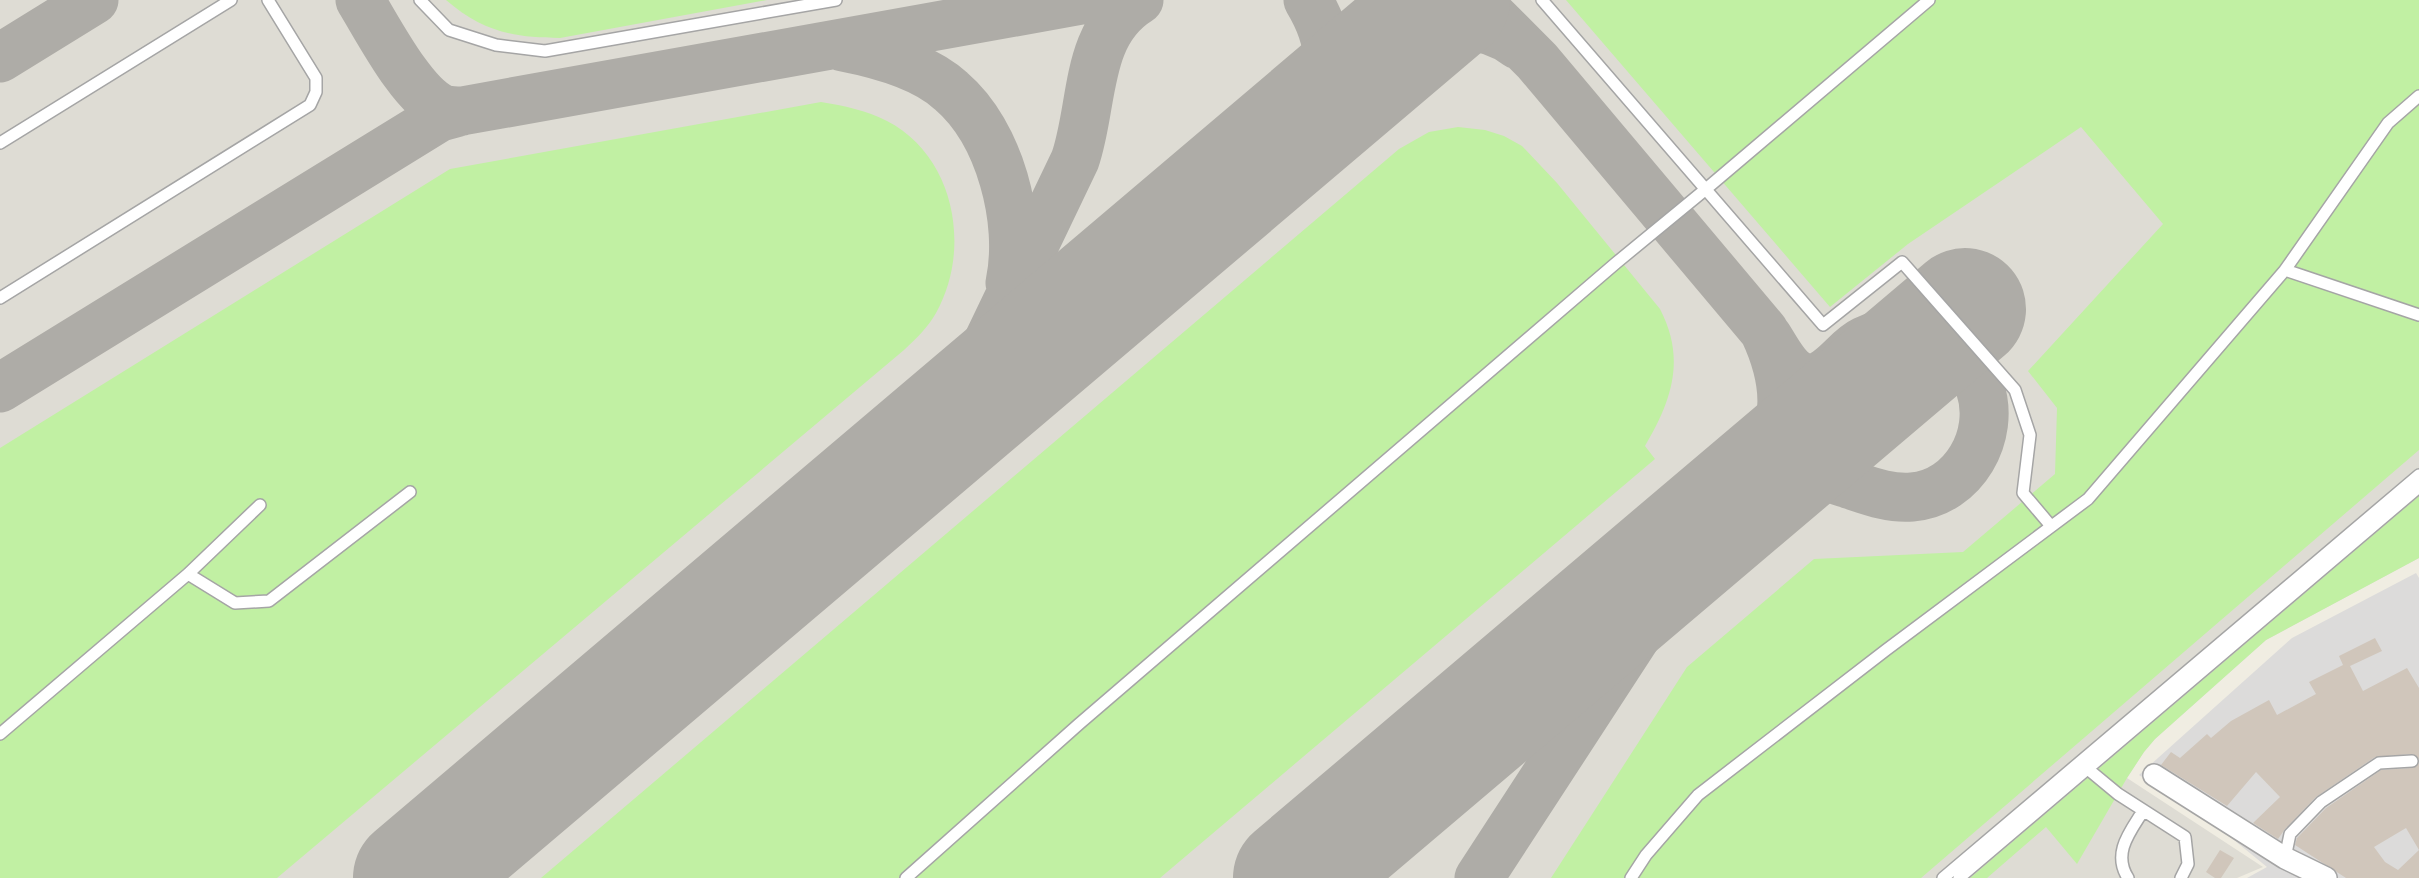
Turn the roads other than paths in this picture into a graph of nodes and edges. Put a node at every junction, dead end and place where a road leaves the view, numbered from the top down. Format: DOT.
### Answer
graph roads {
  1 [pos="231,0"];
  2 [pos="268,0"];
  3 [pos="420,0"];
  4 [pos="836,0"];
  5 [pos="1542,0"];
  6 [pos="1929,0"];
  7 [pos="2419,96"];
  8 [pos="0,143"];
  9 [pos="1706,189"];
  10 [pos="2285,270"];
  11 [pos="0,298"];
  12 [pos="2419,315"];
  13 [pos="2419,475"];
  14 [pos="2419,487"];
  15 [pos="410,492"];
  16 [pos="260,505"];
  17 [pos="2051,526"];
  18 [pos="188,574"];
  19 [pos="0,734"];
  20 [pos="2412,762"];
  21 [pos="2084,765"];
  22 [pos="2154,775"];
  23 [pos="2143,811"];
  24 [pos="2284,868"];
  25 [pos="906,878"];
  26 [pos="1631,878"];
  27 [pos="1943,878"];
  28 [pos="1959,878"];
  29 [pos="2128,878"];
  30 [pos="2180,878"];
  31 [pos="2326,878"];
  1 -- 8 [label="lane"];
  2 -- 11 [label="lane"];
  3 -- 4 [label="lane"];
  5 -- 9 [label="lane"];
  6 -- 9 [label="lane"];
  7 -- 10 [label="lane"];
  9 -- 17 [label="lane"];
  9 -- 25 [label="lane"];
  10 -- 12 [label="lane"];
  10 -- 17 [label="lane"];
  13 -- 21 [label="lane"];
  14 -- 21 [label="lane"];
  15 -- 18 [label="lane"];
  16 -- 18 [label="lane"];
  17 -- 26 [label="lane"];
  18 -- 19 [label="lane"];
  20 -- 24 [label="lane"];
  21 -- 23 [label="lane"];
  21 -- 27 [label="lane"];
  21 -- 28 [label="lane"];
  22 -- 24 [label="street"];
  23 -- 29 [label="lane"];
  23 -- 30 [label="lane"];
  24 -- 31 [label="street"];
}
